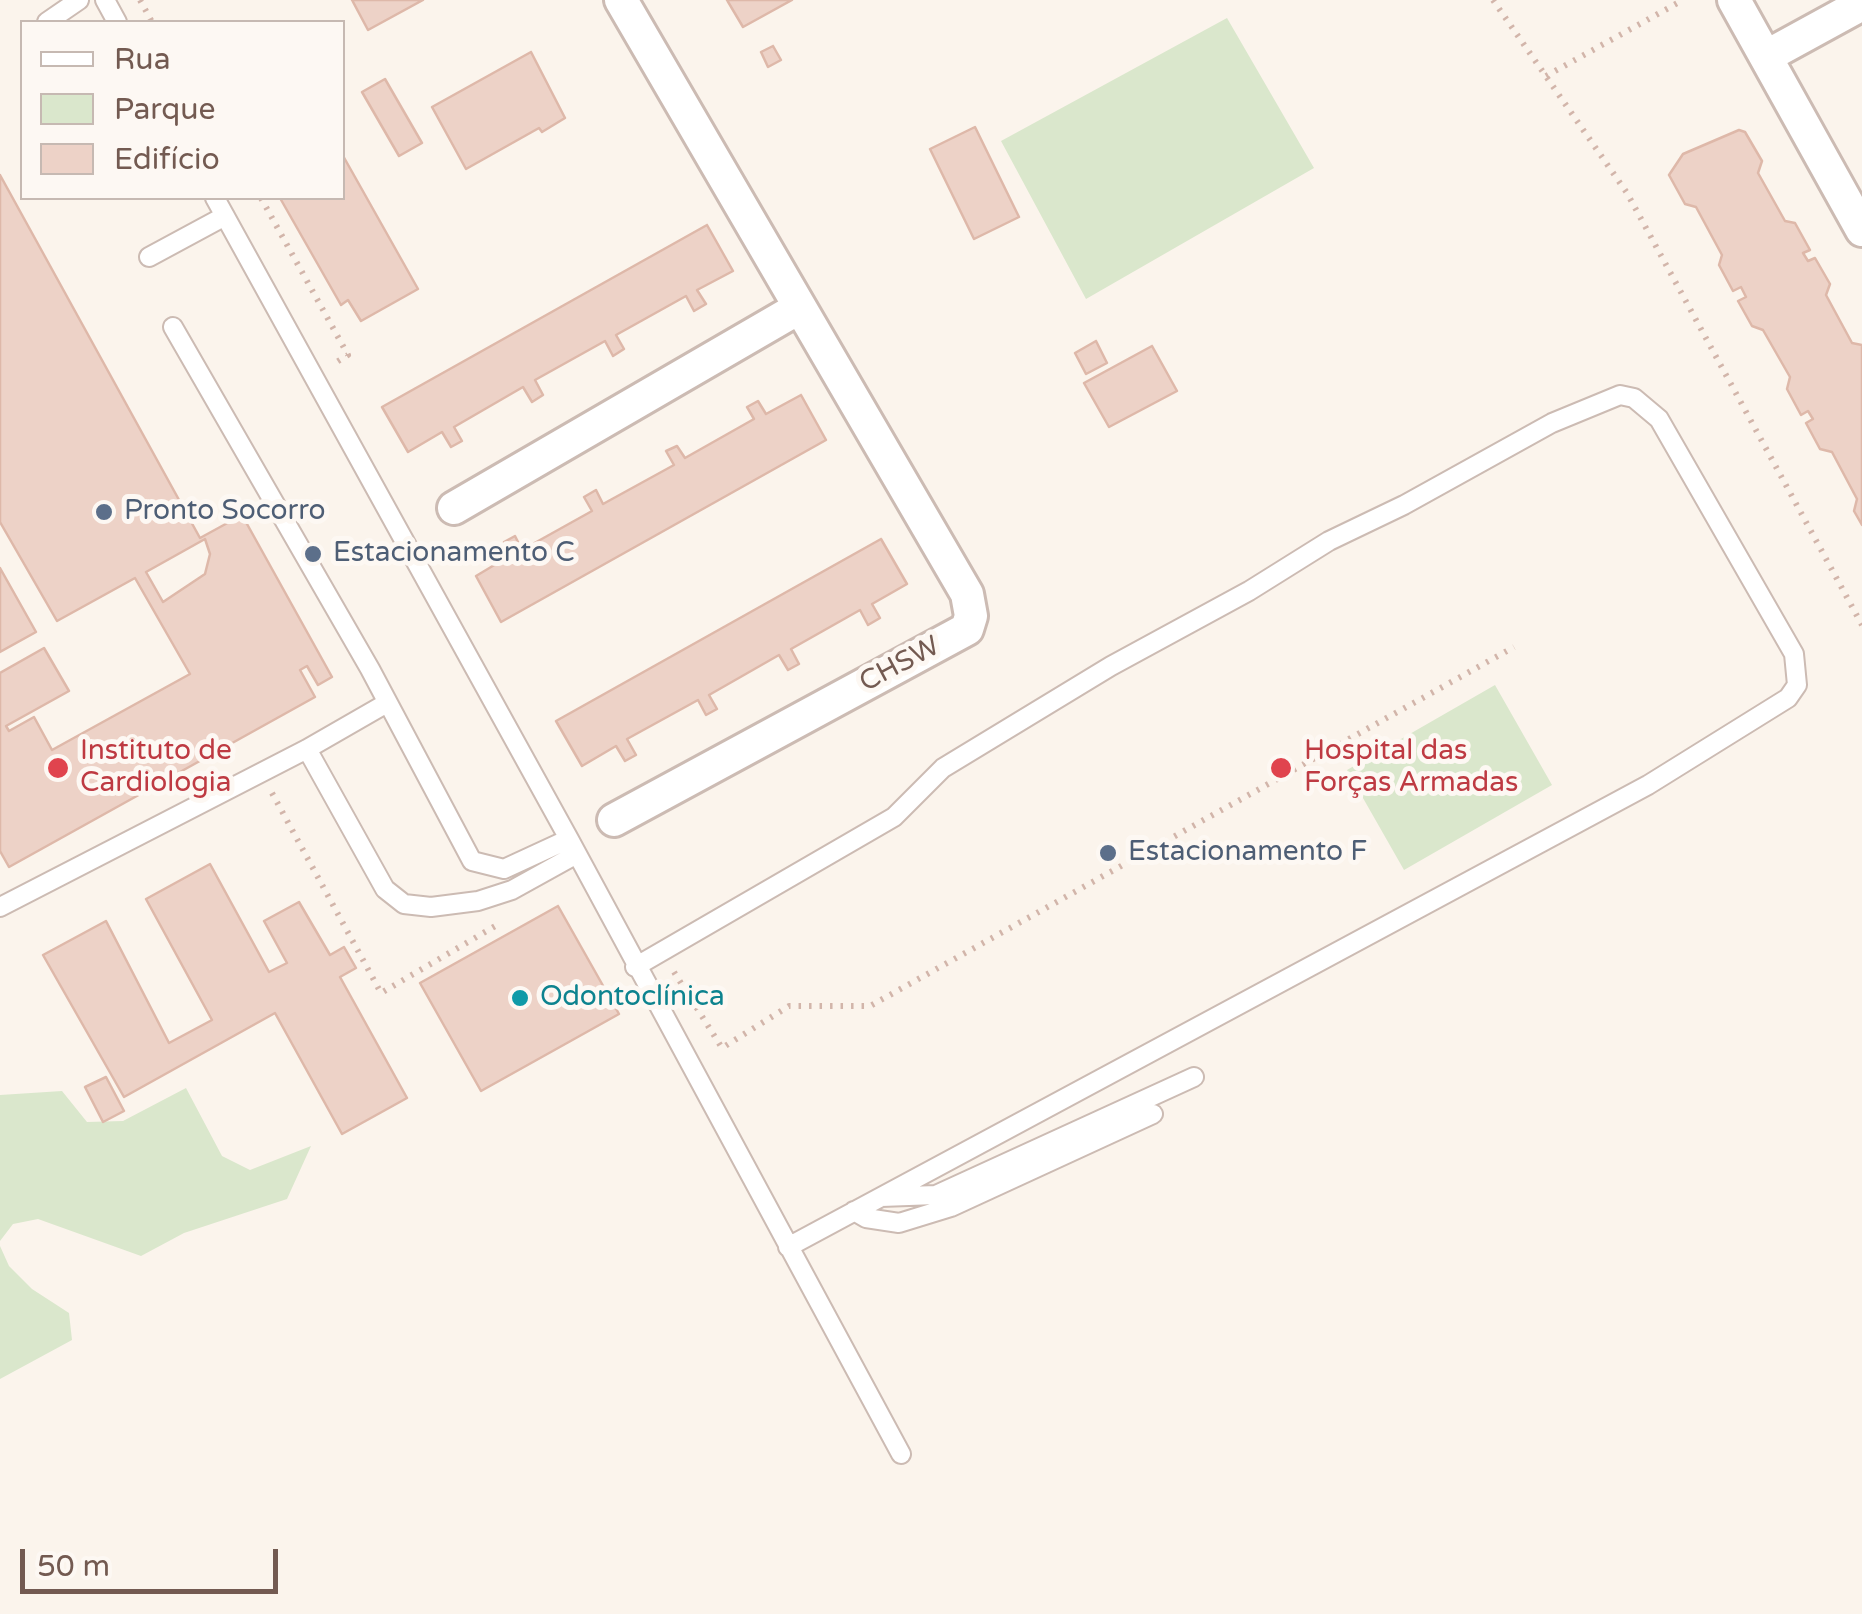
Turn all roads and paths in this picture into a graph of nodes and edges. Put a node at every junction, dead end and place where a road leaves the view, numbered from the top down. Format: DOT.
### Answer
graph roads {
  1 [pos="79,0"];
  2 [pos="621,0"];
  3 [pos="1493,0"];
  4 [pos="1682,0"];
  5 [pos="1734,0"];
  6 [pos="1862,4"];
  7 [pos="50,20"];
  8 [pos="1767,56"];
  9 [pos="1546,76"];
  10 [pos="216,200"];
  11 [pos="225,216"];
  12 [pos="1862,230"];
  13 [pos="150,257"];
  14 [pos="797,309"];
  15 [pos="173,326"];
  16 [pos="454,508"];
  17 [pos="1862,625"];
  18 [pos="1514,647"];
  19 [pos="386,703"];
  20 [pos="307,750"];
  21 [pos="268,786"];
  22 [pos="614,820"];
  23 [pos="573,846"];
  24 [pos="0,907"];
  25 [pos="512,916"];
  26 [pos="654,955"];
  27 [pos="635,966"];
  28 [pos="1194,1077"];
  29 [pos="1153,1114"];
  30 [pos="880,1197"];
  31 [pos="854,1211"];
  32 [pos="788,1246"];
  33 [pos="902,1454"];
  1 -- 7 [label="lane"];
  2 -- 14 [label="street, CHSW"];
  3 -- 9 [label="path"];
  4 -- 9 [label="path"];
  5 -- 8 [label="street"];
  6 -- 8 [label="street"];
  8 -- 12 [label="street"];
  9 -- 17 [label="path"];
  10 -- 11 [label="lane"];
  11 -- 13 [label="lane"];
  11 -- 23 [label="lane"];
  14 -- 16 [label="street"];
  14 -- 22 [label="street, CHSW"];
  15 -- 19 [label="lane"];
  18 -- 26 [label="path"];
  19 -- 20 [label="lane"];
  19 -- 23 [label="lane"];
  20 -- 23 [label="lane"];
  20 -- 24 [label="lane"];
  21 -- 25 [label="path"];
  23 -- 27 [label="lane"];
  26 -- 27 [label="lane"];
  26 -- 30 [label="lane"];
  27 -- 32 [label="lane"];
  28 -- 30 [label="lane"];
  29 -- 31 [label="lane"];
  30 -- 31 [label="lane"];
  31 -- 32 [label="lane"];
  32 -- 33 [label="lane"];
}
